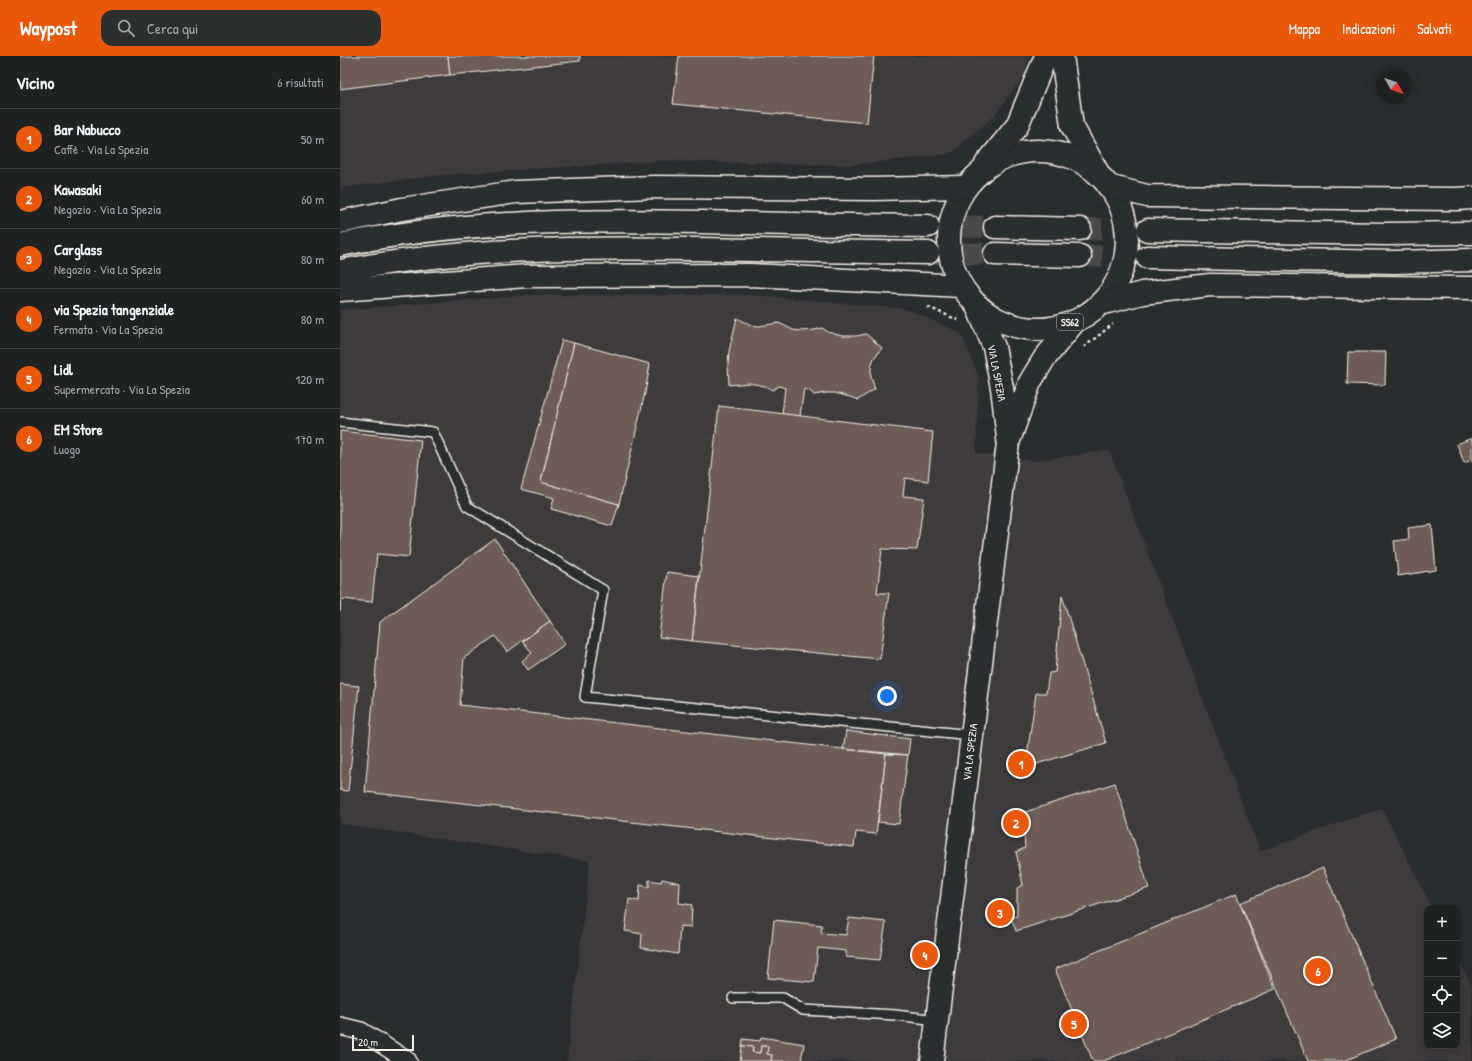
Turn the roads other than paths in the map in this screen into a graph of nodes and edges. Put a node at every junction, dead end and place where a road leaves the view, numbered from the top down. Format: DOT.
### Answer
graph roads {
  1 [pos="1046,56"];
  2 [pos="1062,56"];
  3 [pos="983,169"];
  4 [pos="1103,180"];
  5 [pos="965,187"];
  6 [pos="1472,198"];
  7 [pos="340,222"];
  8 [pos="928,226"];
  9 [pos="995,227"];
  10 [pos="1080,229"];
  11 [pos="1148,230"];
  12 [pos="1472,233"];
  13 [pos="340,245"];
  14 [pos="928,253"];
  15 [pos="995,254"];
  16 [pos="1080,256"];
  17 [pos="1147,257"];
  18 [pos="1472,260"];
  19 [pos="340,271"];
  20 [pos="961,286"];
  21 [pos="1472,288"];
  22 [pos="340,290"];
  23 [pos="1100,304"];
  24 [pos="977,306"];
  25 [pos="1075,321"];
  26 [pos="340,422"];
  27 [pos="1008,443"];
  28 [pos="972,735"];
  29 [pos="733,998"];
  30 [pos="937,1020"];
  31 [pos="340,1026"];
  32 [pos="408,1061"];
  33 [pos="932,1061"];
  1 -- 3 [label="main road, VIA LA SPEZIA"];
  2 -- 4 [label="main road, VIA LA SPEZIA"];
  3 -- 4 [label="main road, VIA LA SPEZIA / SS62"];
  3 -- 5 [label="main road, VIA LA SPEZIA / SS62"];
  4 -- 6 [label="main road"];
  4 -- 23 [label="main road, VIA LA SPEZIA / SS62"];
  5 -- 7 [label="main road"];
  5 -- 20 [label="main road, VIA LA SPEZIA / SS62"];
  8 -- 13 [label="main road"];
  9 -- 10 [label="main road"];
  11 -- 12 [label="main road"];
  14 -- 19 [label="main road"];
  15 -- 16 [label="main road"];
  17 -- 18 [label="main road"];
  20 -- 22 [label="main road"];
  20 -- 24 [label="main road, VIA LA SPEZIA / SS62"];
  21 -- 23 [label="main road"];
  23 -- 25 [label="main road, VIA LA SPEZIA / SS62"];
  24 -- 25 [label="main road, VIA LA SPEZIA / SS62"];
  24 -- 27 [label="main road, VIA LA SPEZIA / SS62"];
  25 -- 27 [label="main road, VIA LA SPEZIA / SS62"];
  26 -- 28 [label="lane"];
  27 -- 28 [label="main road, VIA LA SPEZIA / SS62"];
  28 -- 30 [label="main road, VIA LA SPEZIA / SS62"];
  29 -- 30 [label="lane"];
  30 -- 33 [label="main road, VIA LA SPEZIA / SS62"];
  31 -- 32 [label="street"];
}
